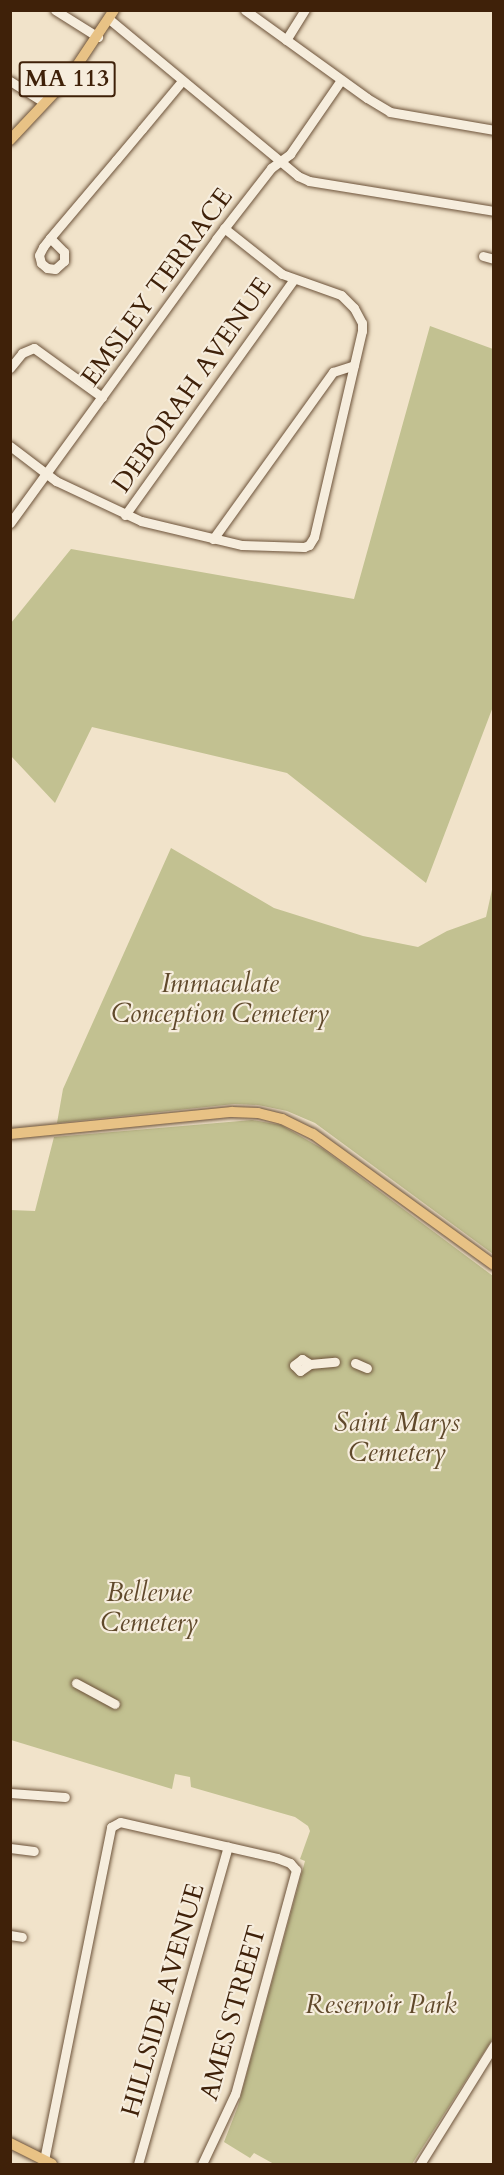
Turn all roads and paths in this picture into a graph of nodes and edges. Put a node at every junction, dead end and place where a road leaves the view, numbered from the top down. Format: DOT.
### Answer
graph roads {
  1 [pos="55,10"];
  2 [pos="245,10"];
  3 [pos="305,10"];
  4 [pos="111,15"];
  5 [pos="98,37"];
  6 [pos="286,40"];
  7 [pos="341,80"];
  8 [pos="10,81"];
  9 [pos="182,81"];
  10 [pos="44,102"];
  11 [pos="494,130"];
  12 [pos="10,140"];
  13 [pos="281,161"];
  14 [pos="494,211"];
  15 [pos="224,228"];
  16 [pos="50,238"];
  17 [pos="483,256"];
  18 [pos="494,259"];
  19 [pos="293,280"];
  20 [pos="354,365"];
  21 [pos="10,368"];
  22 [pos="102,397"];
  23 [pos="10,446"];
  24 [pos="46,474"];
  25 [pos="125,515"];
  26 [pos="10,523"];
  27 [pos="213,539"];
  28 [pos="10,1134"];
  29 [pos="494,1265"];
  30 [pos="335,1362"];
  31 [pos="355,1363"];
  32 [pos="310,1364"];
  33 [pos="367,1368"];
  34 [pos="76,1683"];
  35 [pos="115,1704"];
  36 [pos="10,1793"];
  37 [pos="65,1797"];
  38 [pos="228,1846"];
  39 [pos="10,1848"];
  40 [pos="34,1851"];
  41 [pos="10,1935"];
  42 [pos="22,1937"];
  43 [pos="494,2045"];
  44 [pos="10,2143"];
  45 [pos="48,2162"];
  46 [pos="138,2164"];
  47 [pos="202,2164"];
  48 [pos="420,2164"];
  1 -- 5 [label="street"];
  2 -- 6 [label="street"];
  3 -- 6 [label="street"];
  4 -- 5 [label="main road, MA 113"];
  4 -- 9 [label="street"];
  5 -- 10 [label="main road, MA 113"];
  6 -- 7 [label="street"];
  7 -- 11 [label="street"];
  7 -- 13 [label="street, EMSLEY TERRACE"];
  8 -- 10 [label="street"];
  9 -- 13 [label="street"];
  9 -- 16 [label="street"];
  10 -- 12 [label="main road, MA 113"];
  13 -- 14 [label="street"];
  13 -- 15 [label="street, EMSLEY TERRACE"];
  15 -- 19 [label="street"];
  15 -- 22 [label="street, EMSLEY TERRACE"];
  17 -- 18 [label="street"];
  19 -- 20 [label="street"];
  19 -- 25 [label="street, DEBORAH AVENUE"];
  20 -- 27 [label="street"];
  20 -- 27 [label="street"];
  21 -- 22 [label="street"];
  22 -- 24 [label="street, EMSLEY TERRACE"];
  23 -- 24 [label="street"];
  24 -- 25 [label="street"];
  24 -- 26 [label="street, EMSLEY TERRACE"];
  25 -- 27 [label="street"];
  28 -- 29 [label="main road"];
  30 -- 32 [label="street"];
  31 -- 33 [label="street"];
  34 -- 35 [label="street"];
  36 -- 37 [label="street"];
  38 -- 45 [label="street"];
  38 -- 46 [label="street, HILLSIDE AVENUE"];
  38 -- 47 [label="street, AMES STREET"];
  39 -- 40 [label="street"];
  41 -- 42 [label="street"];
  43 -- 48 [label="street"];
  44 -- 45 [label="main road"];
}
